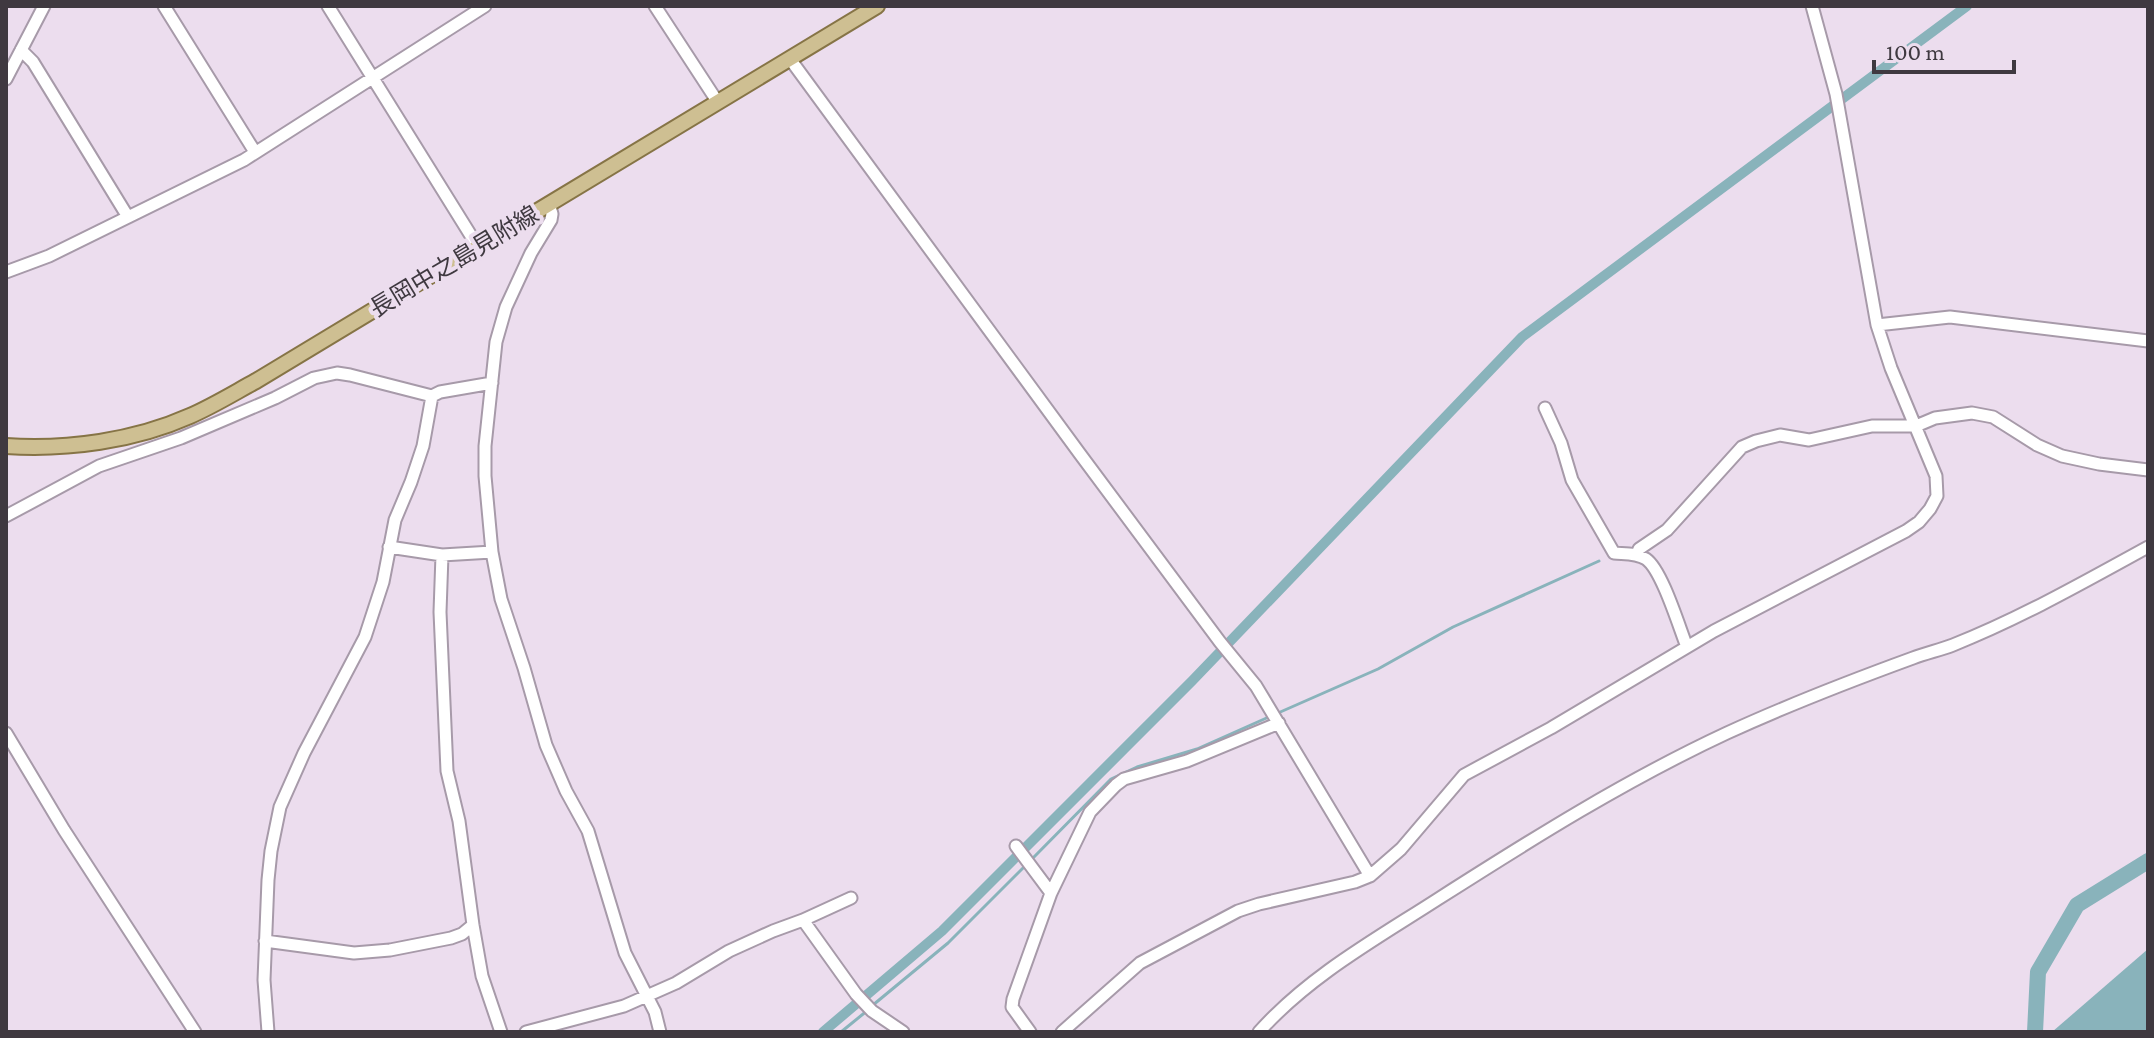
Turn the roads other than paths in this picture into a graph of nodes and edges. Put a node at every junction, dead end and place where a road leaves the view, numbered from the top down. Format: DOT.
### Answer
graph roads {
  1 [pos="44,6"];
  2 [pos="164,6"];
  3 [pos="328,6"];
  4 [pos="485,6"];
  5 [pos="655,6"];
  6 [pos="877,6"];
  7 [pos="1812,6"];
  8 [pos="21,50"];
  9 [pos="790,59"];
  10 [pos="373,78"];
  11 [pos="6,79"];
  12 [pos="717,101"];
  13 [pos="255,152"];
  14 [pos="549,203"];
  15 [pos="128,217"];
  16 [pos="478,247"];
  17 [pos="6,272"];
  18 [pos="1877,325"];
  19 [pos="2148,341"];
  20 [pos="492,383"];
  21 [pos="432,396"];
  22 [pos="1545,408"];
  23 [pos="1916,426"];
  24 [pos="108,440"];
  25 [pos="6,446"];
  26 [pos="108,463"];
  27 [pos="2148,470"];
  28 [pos="6,516"];
  29 [pos="389,547"];
  30 [pos="2148,547"];
  31 [pos="492,552"];
  32 [pos="442,555"];
  33 [pos="1637,555"];
  34 [pos="1687,647"];
  35 [pos="1279,723"];
  36 [pos="6,733"];
  37 [pos="1016,846"];
  38 [pos="1370,876"];
  39 [pos="1051,893"];
  40 [pos="851,898"];
  41 [pos="803,920"];
  42 [pos="473,925"];
  43 [pos="265,941"];
  44 [pos="647,996"];
  45 [pos="190,1031"];
  46 [pos="268,1032"];
  47 [pos="501,1032"];
  48 [pos="526,1032"];
  49 [pos="660,1032"];
  50 [pos="903,1032"];
  51 [pos="1030,1032"];
  52 [pos="1062,1032"];
  53 [pos="1259,1032"];
  1 -- 8 [label="street"];
  2 -- 13 [label="street"];
  3 -- 10 [label="street"];
  4 -- 10 [label="street"];
  5 -- 12 [label="street"];
  6 -- 9 [label="main road, 長岡中之島見附線"];
  7 -- 18 [label="street"];
  8 -- 11 [label="street"];
  8 -- 15 [label="street"];
  9 -- 12 [label="main road, 長岡中之島見附線"];
  9 -- 35 [label="street"];
  10 -- 13 [label="street"];
  10 -- 16 [label="street"];
  12 -- 14 [label="main road, 長岡中之島見附線"];
  13 -- 15 [label="street"];
  14 -- 16 [label="main road, 長岡中之島見附線"];
  14 -- 20 [label="street"];
  15 -- 17 [label="street"];
  16 -- 24 [label="main road, 長岡中之島見附線"];
  18 -- 19 [label="street"];
  18 -- 23 [label="street"];
  20 -- 21 [label="street"];
  20 -- 31 [label="street"];
  21 -- 26 [label="street"];
  21 -- 29 [label="street"];
  22 -- 33 [label="street"];
  23 -- 27 [label="street"];
  23 -- 33 [label="street"];
  23 -- 34 [label="street"];
  24 -- 25 [label="main road, 長岡中之島見附線"];
  24 -- 26 [label="street"];
  26 -- 28 [label="street"];
  29 -- 32 [label="street"];
  29 -- 43 [label="street"];
  30 -- 53 [label="street"];
  31 -- 32 [label="street"];
  31 -- 44 [label="street"];
  32 -- 42 [label="street"];
  33 -- 34 [label="street"];
  34 -- 38 [label="street"];
  35 -- 38 [label="street"];
  35 -- 39 [label="street"];
  36 -- 45 [label="street"];
  37 -- 39 [label="street"];
  38 -- 52 [label="street"];
  39 -- 51 [label="street"];
  40 -- 41 [label="street"];
  41 -- 44 [label="street"];
  41 -- 50 [label="street"];
  42 -- 43 [label="street"];
  42 -- 47 [label="street"];
  43 -- 46 [label="street"];
  44 -- 48 [label="street"];
  44 -- 49 [label="street"];
}
